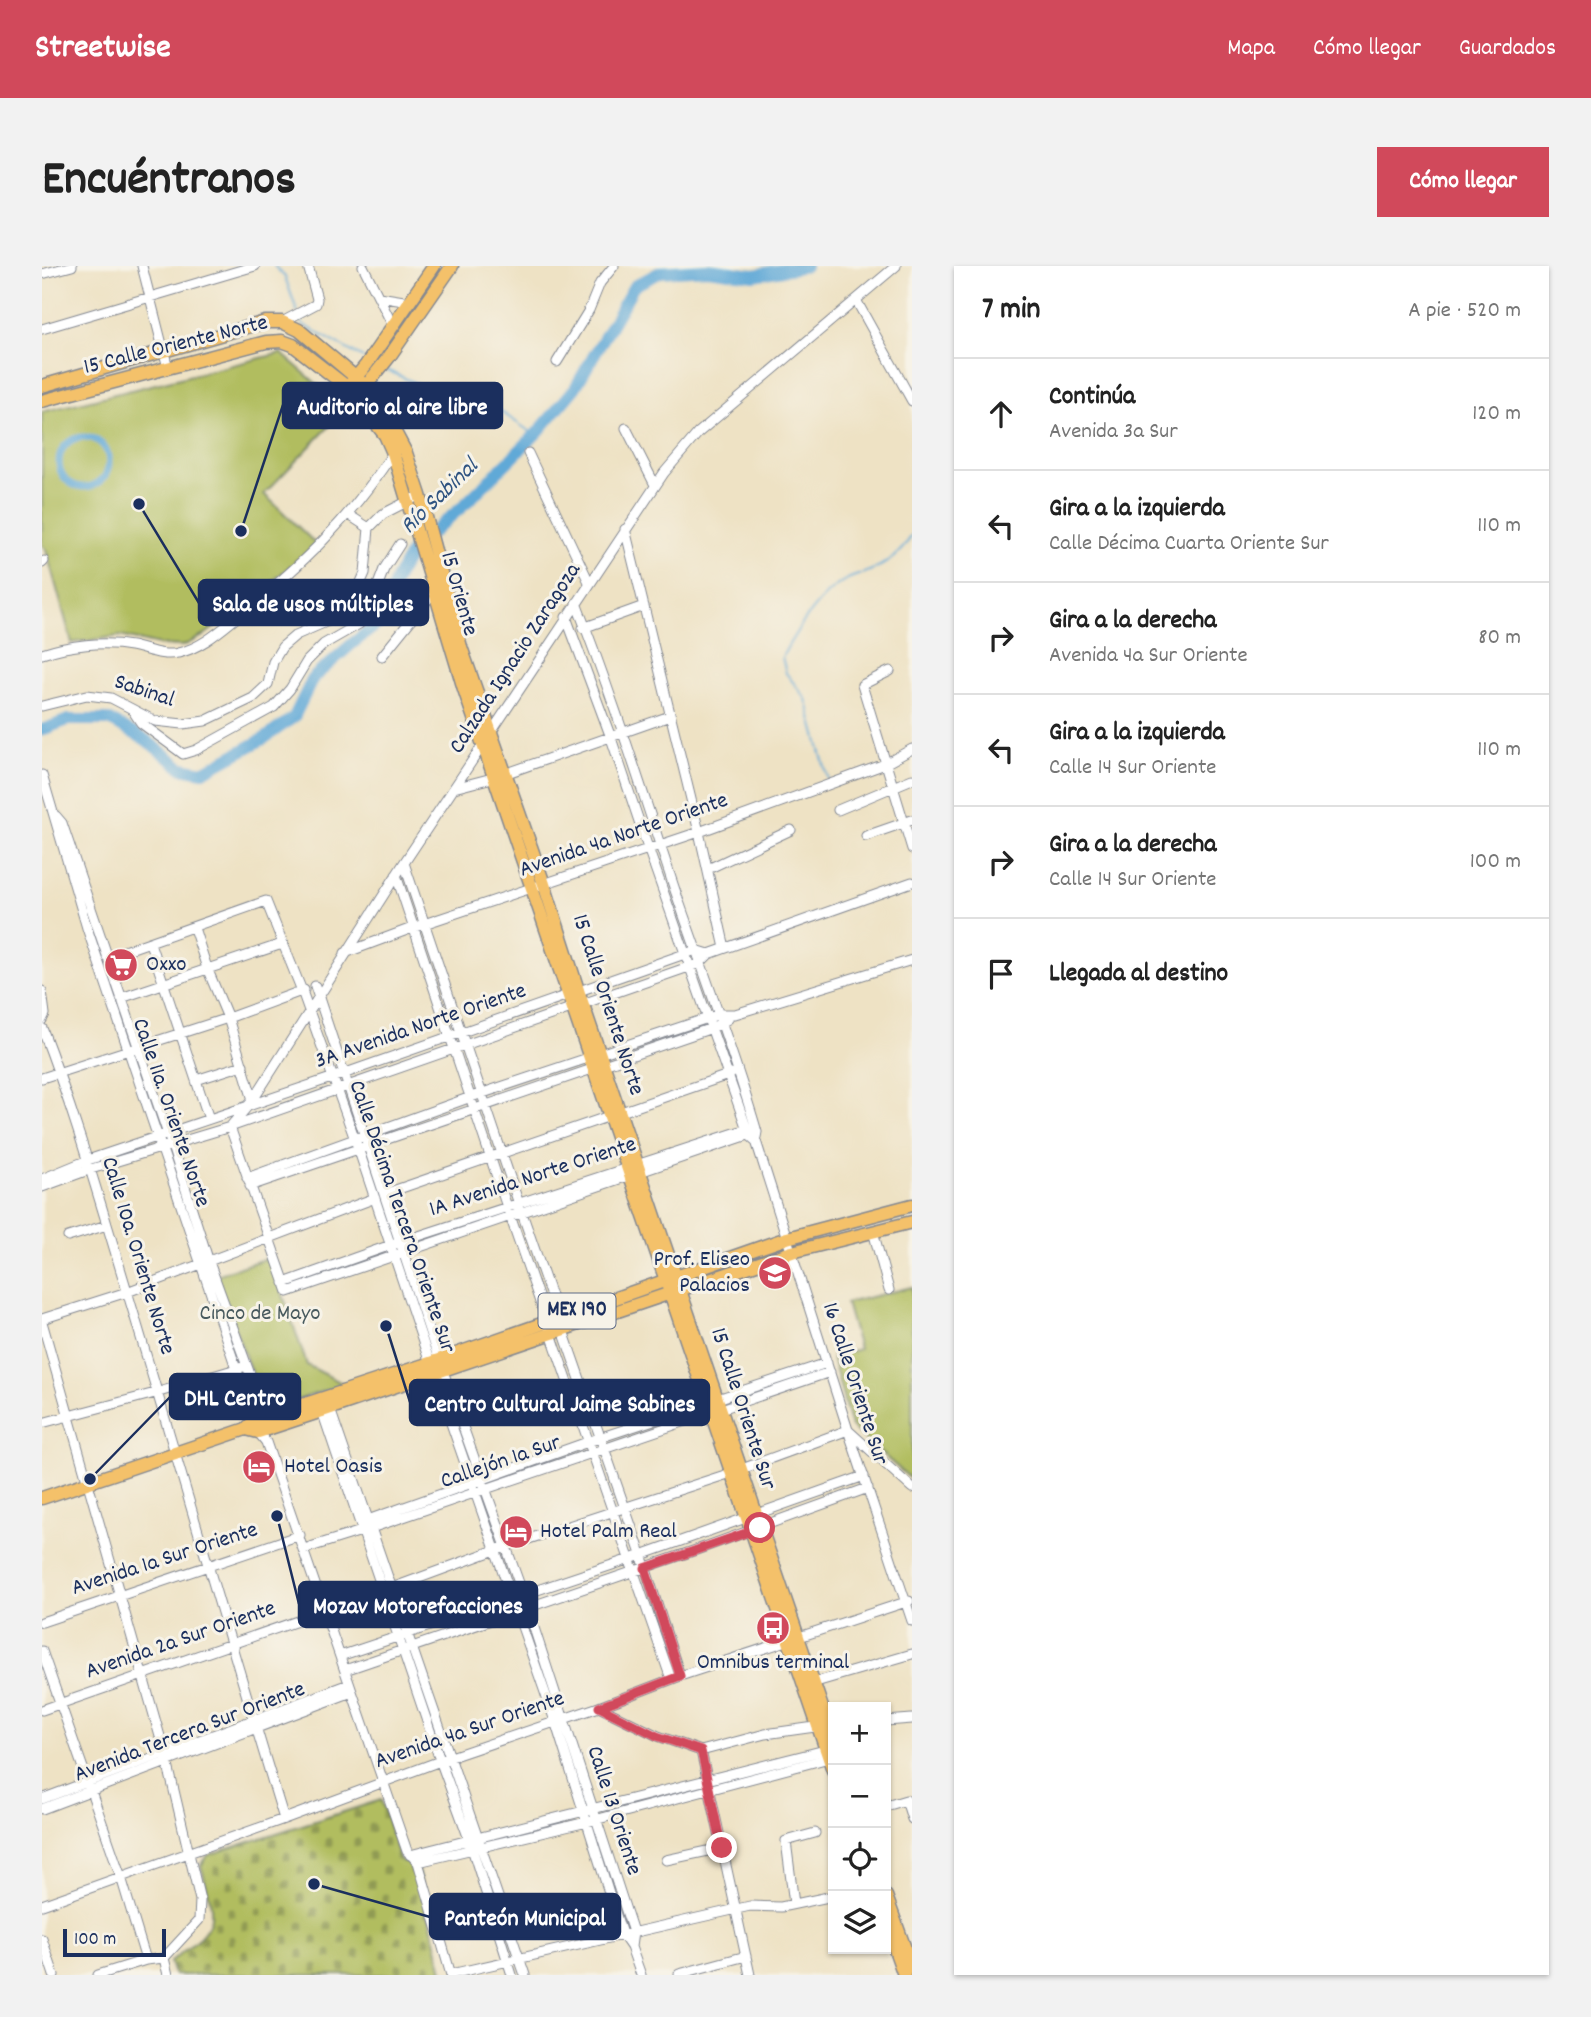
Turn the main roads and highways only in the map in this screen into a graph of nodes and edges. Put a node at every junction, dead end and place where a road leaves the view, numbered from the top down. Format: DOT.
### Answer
graph roads {
  1 [pos="434,266"];
  2 [pos="451,266"];
  3 [pos="42,386"];
  4 [pos="357,387"];
  5 [pos="42,401"];
  6 [pos="414,498"];
  7 [pos="487,739"];
  8 [pos="912,1205"];
  9 [pos="912,1222"];
  10 [pos="671,1278"];
  11 [pos="675,1291"];
  12 [pos="555,1326"];
  13 [pos="436,1366"];
  14 [pos="260,1428"];
  15 [pos="42,1498"];
  16 [pos="827,1726"];
  17 [pos="891,1910"];
  18 [pos="891,1938"];
  19 [pos="912,1968"];
  20 [pos="904,1975"];
  1 -- 4 [label="main road"];
  2 -- 4 [label="main road"];
  3 -- 4 [label="main road, 15 Calle Oriente Norte"];
  4 -- 5 [label="main road, 15 Calle Oriente Norte"];
  4 -- 6 [label="main road, 15 Oriente"];
  4 -- 6 [label="main road, 15 Oriente"];
  6 -- 7 [label="main road, 15 Oriente"];
  7 -- 10 [label="main road, 15 Calle Oriente Norte"];
  8 -- 10 [label="main road, MEX 190"];
  9 -- 11 [label="main road, MEX 190"];
  10 -- 11 [label="main road, 15 Calle Oriente Norte"];
  10 -- 12 [label="main road, MEX 190"];
  11 -- 12 [label="main road, MEX 190"];
  11 -- 16 [label="main road, 15 Calle Oriente Sur"];
  12 -- 13 [label="main road, MEX 190"];
  13 -- 14 [label="main road, MEX 190"];
  13 -- 14 [label="main road, MEX 190"];
  14 -- 15 [label="main road, MEX 190"];
  17 -- 19 [label="main road"];
  18 -- 20 [label="main road"];
}
